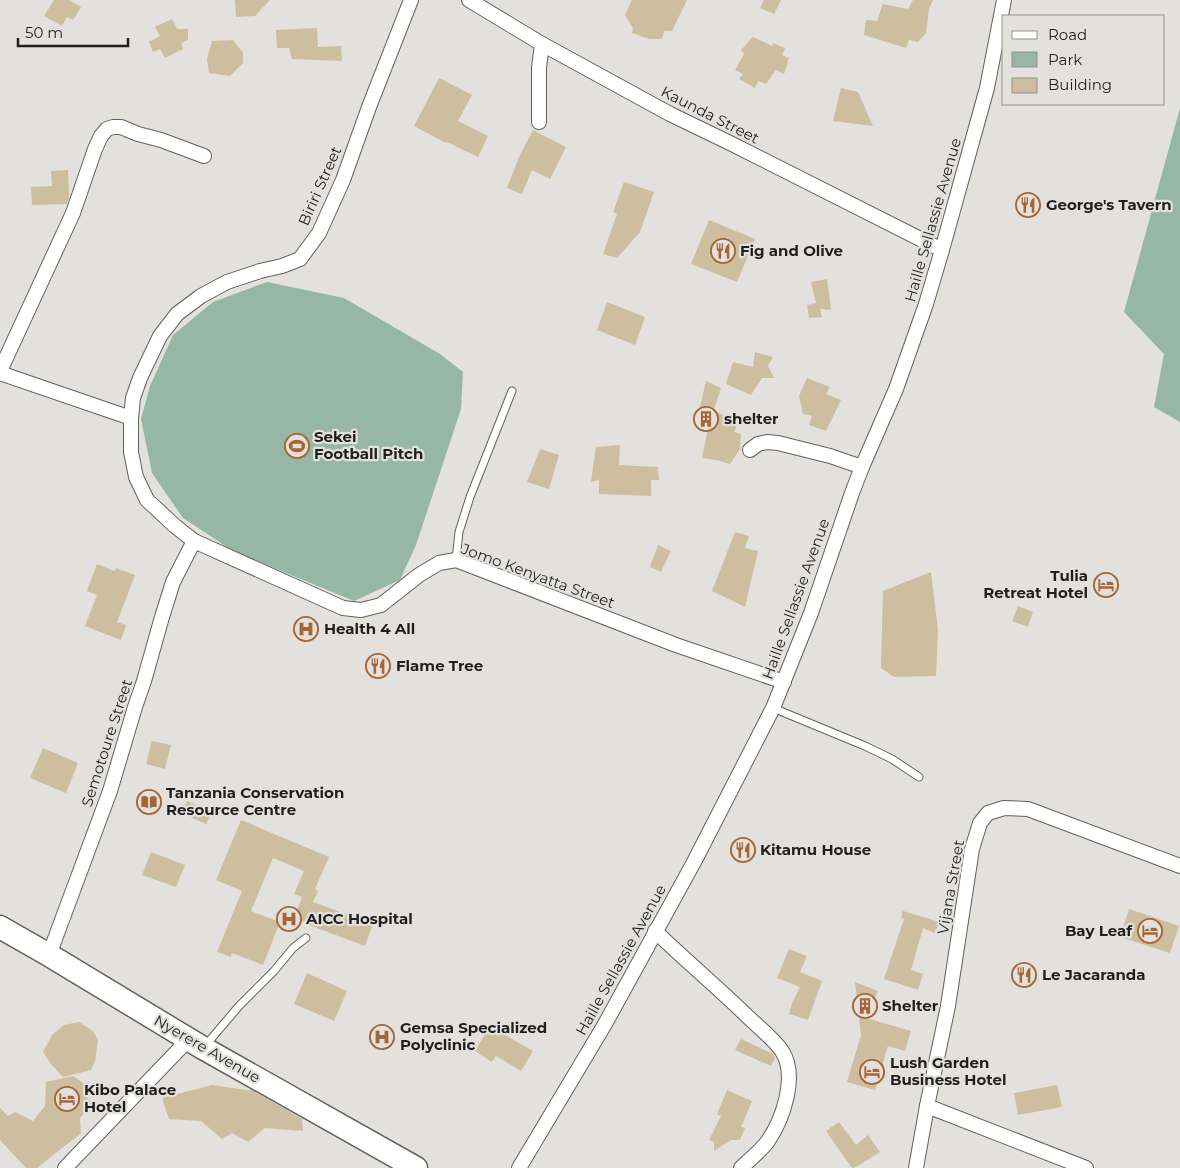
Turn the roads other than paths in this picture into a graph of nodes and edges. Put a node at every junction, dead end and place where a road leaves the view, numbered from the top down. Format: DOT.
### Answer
graph roads {
  1 [pos="411,0"];
  2 [pos="468,0"];
  3 [pos="1004,0"];
  4 [pos="542,44"];
  5 [pos="539,122"];
  6 [pos="204,156"];
  7 [pos="942,250"];
  8 [pos="0,372"];
  9 [pos="512,391"];
  10 [pos="131,418"];
  11 [pos="750,450"];
  12 [pos="862,467"];
  13 [pos="194,541"];
  14 [pos="456,560"];
  15 [pos="784,682"];
  16 [pos="774,708"];
  17 [pos="919,777"];
  18 [pos="1180,866"];
  19 [pos="0,927"];
  20 [pos="655,931"];
  21 [pos="306,938"];
  22 [pos="49,955"];
  23 [pos="196,1044"];
  24 [pos="927,1106"];
  25 [pos="65,1168"];
  26 [pos="416,1168"];
  27 [pos="518,1168"];
  28 [pos="742,1168"];
  29 [pos="916,1168"];
  30 [pos="1086,1168"];
  1 -- 10 [label="street, Biriri Street"];
  2 -- 4 [label="street, Kaunda Street"];
  3 -- 7 [label="street, Haille Sellassie Avenue"];
  4 -- 5 [label="street"];
  4 -- 7 [label="street, Kaunda Street"];
  6 -- 8 [label="street"];
  7 -- 12 [label="street, Haille Sellassie Avenue"];
  8 -- 10 [label="street"];
  9 -- 14 [label="lane"];
  10 -- 13 [label="street, Jomo Kenyatta Street"];
  11 -- 12 [label="street"];
  12 -- 15 [label="street, Haille Sellassie Avenue"];
  13 -- 14 [label="street, Jomo Kenyatta Street"];
  13 -- 22 [label="street, Semotoure Street"];
  14 -- 15 [label="street, Jomo Kenyatta Street"];
  15 -- 16 [label="street, Haille Sellassie Avenue"];
  16 -- 17 [label="lane"];
  16 -- 20 [label="street, Haille Sellassie Avenue"];
  18 -- 24 [label="street, Vijana Street"];
  19 -- 22 [label="main road, Nyerere Avenue"];
  20 -- 27 [label="street, Haille Sellassie Avenue"];
  20 -- 28 [label="street"];
  21 -- 23 [label="lane"];
  22 -- 23 [label="main road, Nyerere Avenue"];
  23 -- 25 [label="street"];
  23 -- 26 [label="main road, Nyerere Avenue"];
  24 -- 29 [label="street, Vijana Street"];
  24 -- 30 [label="street"];
}
